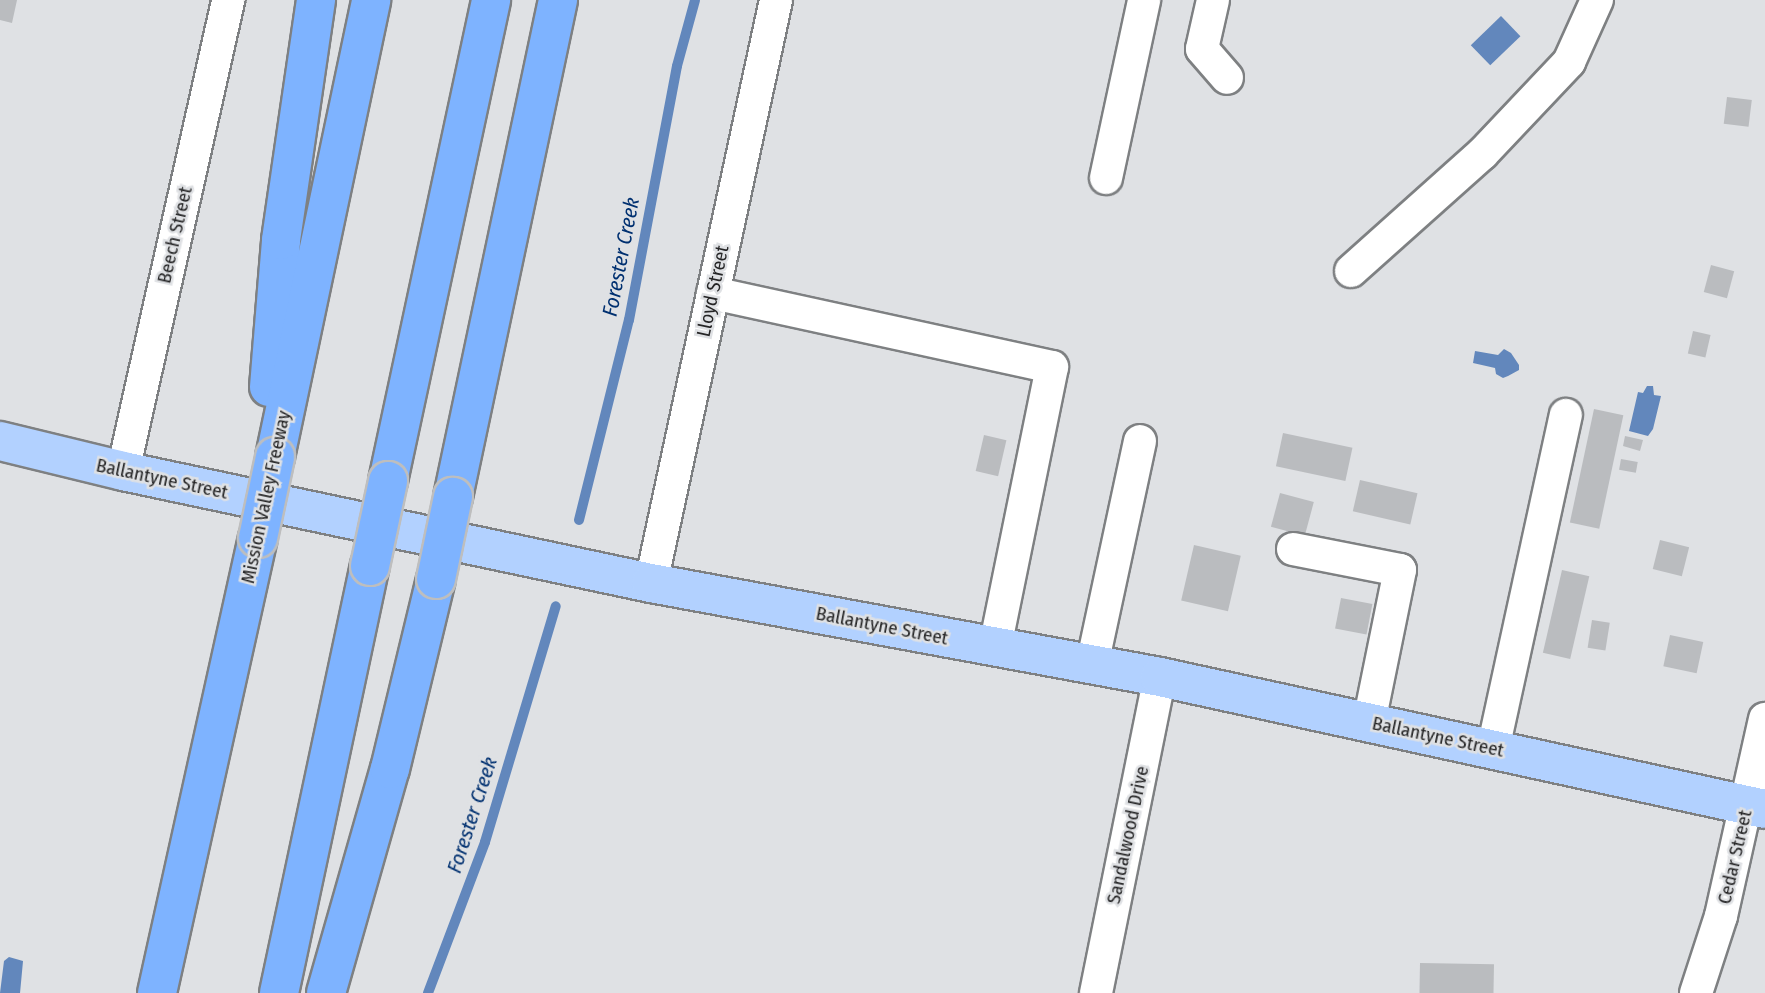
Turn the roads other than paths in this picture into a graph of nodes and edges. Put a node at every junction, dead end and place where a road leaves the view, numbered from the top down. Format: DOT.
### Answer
graph roads {
  1 [pos="228,0"];
  2 [pos="316,0"];
  3 [pos="371,0"];
  4 [pos="491,0"];
  5 [pos="558,0"];
  6 [pos="776,0"];
  7 [pos="1144,0"];
  8 [pos="1213,0"];
  9 [pos="1597,0"];
  10 [pos="1227,78"];
  11 [pos="1106,178"];
  12 [pos="1351,271"];
  13 [pos="713,293"];
  14 [pos="1566,415"];
  15 [pos="0,440"];
  16 [pos="1140,442"];
  17 [pos="270,456"];
  18 [pos="123,471"];
  19 [pos="1293,549"];
  20 [pos="651,583"];
  21 [pos="995,647"];
  22 [pos="1092,665"];
  23 [pos="1160,677"];
  24 [pos="1765,719"];
  25 [pos="1369,722"];
  26 [pos="1493,749"];
  27 [pos="1756,807"];
  28 [pos="157,993"];
  29 [pos="279,993"];
  30 [pos="326,993"];
  31 [pos="1096,993"];
  32 [pos="1696,993"];
  1 -- 18 [label="street, Beech Street"];
  2 -- 17 [label="highway"];
  3 -- 17 [label="highway, Mission Valley Freeway"];
  4 -- 29 [label="highway, bridge"];
  5 -- 30 [label="highway, bridge"];
  6 -- 13 [label="street, Lloyd Street"];
  7 -- 11 [label="street"];
  8 -- 10 [label="street"];
  9 -- 12 [label="street"];
  13 -- 20 [label="street, Lloyd Street"];
  13 -- 21 [label="street"];
  14 -- 26 [label="street"];
  15 -- 18 [label="main road, Ballantyne Street"];
  16 -- 22 [label="street"];
  17 -- 28 [label="highway, Mission Valley Freeway, bridge"];
  18 -- 20 [label="main road, Ballantyne Street"];
  19 -- 25 [label="street"];
  20 -- 21 [label="main road, Ballantyne Street"];
  21 -- 22 [label="main road, Ballantyne Street"];
  22 -- 23 [label="main road, Ballantyne Street"];
  23 -- 25 [label="main road, Ballantyne Street"];
  23 -- 31 [label="street, Sandalwood Drive"];
  24 -- 27 [label="street, Cedar Street"];
  25 -- 26 [label="main road, Ballantyne Street"];
  26 -- 27 [label="main road, Ballantyne Street"];
  27 -- 32 [label="street, Cedar Street"];
}
